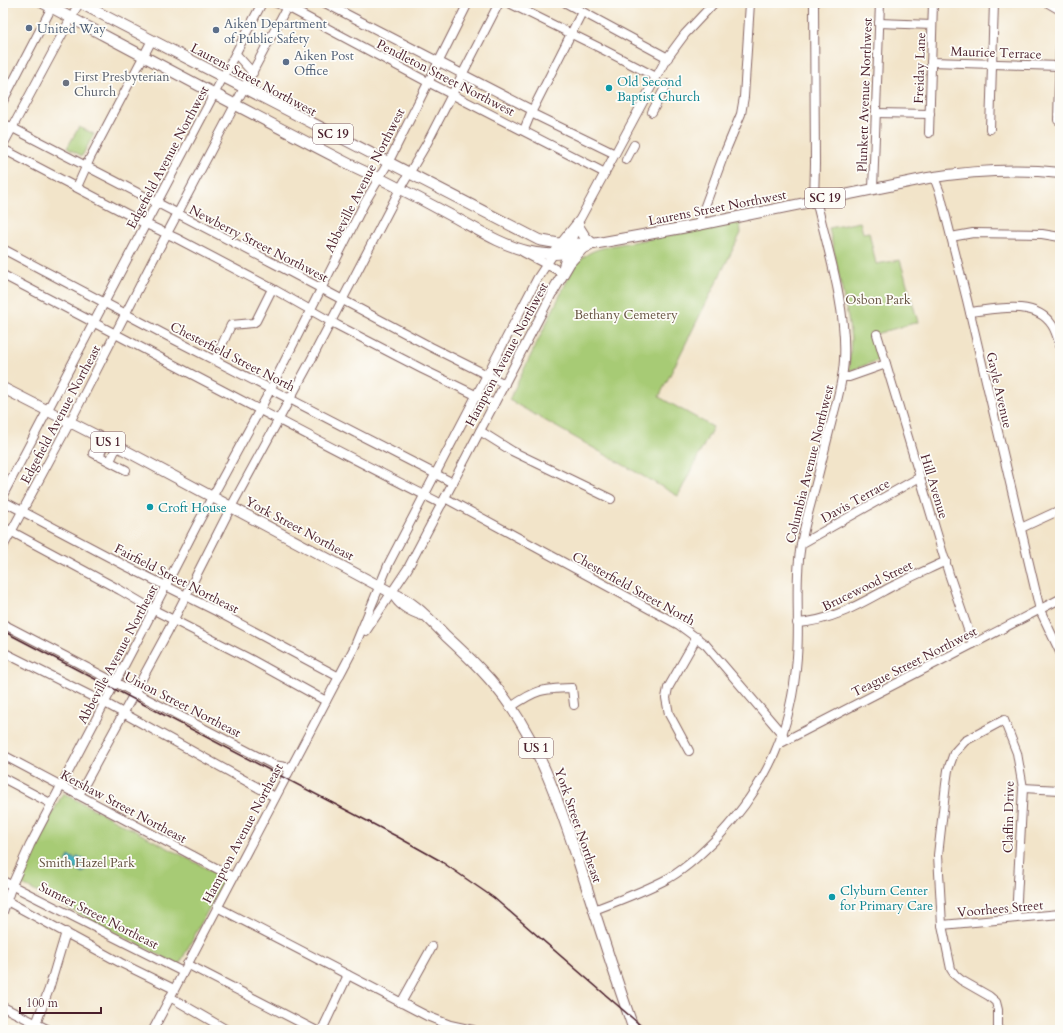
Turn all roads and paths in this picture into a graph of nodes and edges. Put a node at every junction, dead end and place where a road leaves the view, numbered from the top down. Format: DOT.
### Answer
graph roads {
  1 [pos="80,3"];
  2 [pos="262,3"];
  3 [pos="276,3"];
  4 [pos="325,3"];
  5 [pos="468,3"];
  6 [pos="499,3"];
  7 [pos="509,3"];
  8 [pos="566,3"];
  9 [pos="714,3"];
  10 [pos="750,3"];
  11 [pos="814,3"];
  12 [pos="880,3"];
  13 [pos="933,3"];
  14 [pos="994,3"];
  15 [pos="1048,3"];
  16 [pos="49,4"];
  17 [pos="288,5"];
  18 [pos="1060,10"];
  19 [pos="582,12"];
  20 [pos="71,18"];
  21 [pos="879,23"];
  22 [pos="932,25"];
  23 [pos="572,34"];
  24 [pos="152,40"];
  25 [pos="1060,44"];
  26 [pos="236,54"];
  27 [pos="144,56"];
  28 [pos="668,58"];
  29 [pos="931,62"];
  30 [pos="438,63"];
  31 [pos="992,64"];
  32 [pos="1059,66"];
  33 [pos="253,73"];
  34 [pos="462,74"];
  35 [pos="223,77"];
  36 [pos="656,77"];
  37 [pos="429,82"];
  38 [pos="668,84"];
  39 [pos="245,89"];
  40 [pos="648,91"];
  41 [pos="215,93"];
  42 [pos="452,94"];
  43 [pos="660,97"];
  44 [pos="3,101"];
  45 [pos="236,105"];
  46 [pos="532,111"];
  47 [pos="652,112"];
  48 [pos="876,113"];
  49 [pos="930,114"];
  50 [pos="1058,120"];
  51 [pos="3,123"];
  52 [pos="12,128"];
  53 [pos="990,129"];
  54 [pos="524,130"];
  55 [pos="929,133"];
  56 [pos="3,145"];
  57 [pos="634,145"];
  58 [pos="3,149"];
  59 [pos="616,151"];
  60 [pos="388,162"];
  61 [pos="86,165"];
  62 [pos="605,173"];
  63 [pos="1060,173"];
  64 [pos="409,174"];
  65 [pos="934,177"];
  66 [pos="378,178"];
  67 [pos="77,187"];
  68 [pos="400,189"];
  69 [pos="873,189"];
  70 [pos="815,200"];
  71 [pos="157,203"];
  72 [pos="177,214"];
  73 [pos="579,222"];
  74 [pos="146,224"];
  75 [pos="698,225"];
  76 [pos="167,234"];
  77 [pos="952,237"];
  78 [pos="1060,237"];
  79 [pos="543,240"];
  80 [pos="560,244"];
  81 [pos="593,244"];
  82 [pos="514,247"];
  83 [pos="569,248"];
  84 [pos="3,249"];
  85 [pos="582,249"];
  86 [pos="537,253"];
  87 [pos="553,255"];
  88 [pos="546,265"];
  89 [pos="561,272"];
  90 [pos="3,275"];
  91 [pos="322,288"];
  92 [pos="272,289"];
  93 [pos="553,291"];
  94 [pos="342,299"];
  95 [pos="105,302"];
  96 [pos="310,310"];
  97 [pos="970,312"];
  98 [pos="126,314"];
  99 [pos="331,322"];
  100 [pos="94,323"];
  101 [pos="116,334"];
  102 [pos="877,334"];
  103 [pos="1060,346"];
  104 [pos="215,360"];
  105 [pos="886,364"];
  106 [pos="487,375"];
  107 [pos="842,377"];
  108 [pos="505,384"];
  109 [pos="3,388"];
  110 [pos="270,389"];
  111 [pos="477,395"];
  112 [pos="290,399"];
  113 [pos="494,404"];
  114 [pos="259,410"];
  115 [pos="48,411"];
  116 [pos="278,420"];
  117 [pos="70,422"];
  118 [pos="480,431"];
  119 [pos="106,441"];
  120 [pos="117,446"];
  121 [pos="110,461"];
  122 [pos="126,470"];
  123 [pos="436,474"];
  124 [pos="920,476"];
  125 [pos="453,483"];
  126 [pos="425,495"];
  127 [pos="3,496"];
  128 [pos="212,497"];
  129 [pos="611,499"];
  130 [pos="3,501"];
  131 [pos="444,501"];
  132 [pos="231,507"];
  133 [pos="1060,510"];
  134 [pos="22,511"];
  135 [pos="3,528"];
  136 [pos="1021,528"];
  137 [pos="12,532"];
  138 [pos="801,544"];
  139 [pos="3,547"];
  140 [pos="946,561"];
  141 [pos="166,586"];
  142 [pos="380,586"];
  143 [pos="392,593"];
  144 [pos="186,596"];
  145 [pos="1060,600"];
  146 [pos="154,610"];
  147 [pos="1040,610"];
  148 [pos="173,621"];
  149 [pos="797,623"];
  150 [pos="3,624"];
  151 [pos="697,637"];
  152 [pos="973,644"];
  153 [pos="354,648"];
  154 [pos="3,652"];
  155 [pos="1060,652"];
  156 [pos="339,678"];
  157 [pos="116,683"];
  158 [pos="135,692"];
  159 [pos="326,701"];
  160 [pos="105,703"];
  161 [pos="574,705"];
  162 [pos="511,707"];
  163 [pos="124,713"];
  164 [pos="783,735"];
  165 [pos="779,744"];
  166 [pos="689,751"];
  167 [pos="3,755"];
  168 [pos="290,768"];
  169 [pos="3,778"];
  170 [pos="62,786"];
  171 [pos="1023,788"];
  172 [pos="1060,790"];
  173 [pos="79,795"];
  174 [pos="275,797"];
  175 [pos="52,804"];
  176 [pos="233,877"];
  177 [pos="3,881"];
  178 [pos="12,885"];
  179 [pos="7,901"];
  180 [pos="217,907"];
  181 [pos="594,910"];
  182 [pos="3,912"];
  183 [pos="1060,914"];
  184 [pos="1016,918"];
  185 [pos="942,925"];
  186 [pos="66,932"];
  187 [pos="432,947"];
  188 [pos="185,968"];
  189 [pos="348,976"];
  190 [pos="174,989"];
  191 [pos="170,998"];
  192 [pos="401,1003"];
  193 [pos="3,1008"];
  194 [pos="36,1024"];
  195 [pos="49,1030"];
  196 [pos="153,1030"];
  197 [pos="227,1030"];
  198 [pos="315,1030"];
  199 [pos="322,1030"];
  200 [pos="473,1030"];
  201 [pos="634,1030"];
  202 [pos="998,1030"];
  1 -- 20 [label="street"];
  1 -- 24 [label="main road, Laurens Street Northwest / SC 19"];
  2 -- 26 [label="street, Edgefield Avenue Northwest"];
  3 -- 17 [label="street, Pendleton Street Northwest"];
  4 -- 30 [label="street, Pendleton Street Northwest"];
  5 -- 30 [label="street, Abbeville Avenue Northwest"];
  6 -- 34 [label="street"];
  7 -- 23 [label="street"];
  8 -- 19 [label="street"];
  9 -- 28 [label="street, Hampton Avenue Northwest"];
  10 -- 75 [label="street"];
  11 -- 70 [label="street, Columbia Avenue Northwest"];
  12 -- 21 [label="street, Plunkett Avenue Northwest"];
  13 -- 22 [label="street, Freiday Lane"];
  14 -- 31 [label="street"];
  15 -- 18 [label="street"];
  16 -- 20 [label="main road, Laurens Street Northwest / SC 19"];
  16 -- 44 [label="street"];
  17 -- 33 [label="street"];
  17 -- 37 [label="street, Pendleton Street Northwest"];
  19 -- 23 [label="street"];
  19 -- 28 [label="street"];
  20 -- 27 [label="main road, Laurens Street Northwest / SC 19"];
  20 -- 52 [label="street"];
  21 -- 22 [label="street"];
  21 -- 48 [label="street, Plunkett Avenue Northwest"];
  22 -- 29 [label="street, Freiday Lane"];
  23 -- 36 [label="street"];
  23 -- 46 [label="street"];
  24 -- 27 [label="street"];
  24 -- 35 [label="main road, Laurens Street Northwest / SC 19"];
  25 -- 32 [label="street"];
  26 -- 33 [label="street"];
  26 -- 35 [label="street, Edgefield Avenue Northwest"];
  27 -- 41 [label="main road, Laurens Street Northwest / SC 19"];
  27 -- 61 [label="street"];
  28 -- 36 [label="street, Hampton Avenue Northwest"];
  29 -- 31 [label="street, Maurice Terrace"];
  29 -- 49 [label="street, Freiday Lane"];
  30 -- 34 [label="street, Pendleton Street Northwest"];
  30 -- 37 [label="street, Abbeville Avenue Northwest"];
  31 -- 32 [label="street, Maurice Terrace"];
  31 -- 53 [label="street"];
  32 -- 50 [label="street"];
  33 -- 39 [label="street"];
  34 -- 42 [label="street"];
  34 -- 46 [label="street, Pendleton Street Northwest"];
  35 -- 39 [label="main road, Laurens Street Northwest / SC 19"];
  35 -- 41 [label="street, Edgefield Avenue Northwest"];
  36 -- 40 [label="street, Hampton Avenue Northwest"];
  37 -- 42 [label="street, Pendleton Street Northwest"];
  37 -- 60 [label="street, Abbeville Avenue Northwest"];
  38 -- 43 [label="street"];
  39 -- 45 [label="street"];
  39 -- 60 [label="main road, Laurens Street Northwest / SC 19"];
  40 -- 43 [label="street"];
  40 -- 59 [label="street, Hampton Avenue Northwest"];
  41 -- 45 [label="main road, Laurens Street Northwest / SC 19"];
  41 -- 71 [label="street, Edgefield Avenue Northwest"];
  42 -- 54 [label="street, Pendleton Street Northwest"];
  42 -- 64 [label="street"];
  43 -- 47 [label="street"];
  45 -- 66 [label="main road, Laurens Street Northwest / SC 19"];
  45 -- 72 [label="street"];
  46 -- 54 [label="street"];
  46 -- 59 [label="street, Pendleton Street Northwest"];
  48 -- 49 [label="street"];
  48 -- 69 [label="street, Plunkett Avenue Northwest"];
  49 -- 55 [label="street, Freiday Lane"];
  51 -- 52 [label="street, Newberry Street Northwest"];
  52 -- 56 [label="street"];
  52 -- 61 [label="street, Newberry Street Northwest"];
  54 -- 62 [label="street, Pendleton Street Northwest"];
  57 -- 59 [label="street, Pendleton Street Northwest"];
  58 -- 67 [label="street"];
  59 -- 62 [label="street, Hampton Avenue Northwest"];
  60 -- 64 [label="main road, Laurens Street Northwest / SC 19"];
  60 -- 66 [label="street, Abbeville Avenue Northwest"];
  61 -- 67 [label="street"];
  61 -- 71 [label="street, Newberry Street Northwest"];
  62 -- 73 [label="street, Hampton Avenue Northwest"];
  63 -- 65 [label="main road, Laurens Street Northwest / SC 19"];
  64 -- 68 [label="street"];
  64 -- 79 [label="main road, Laurens Street Northwest / SC 19"];
  65 -- 69 [label="main road, Laurens Street Northwest / SC 19"];
  65 -- 77 [label="street, Gayle Avenue"];
  66 -- 68 [label="main road, Laurens Street Northwest / SC 19"];
  66 -- 91 [label="street, Abbeville Avenue Northwest"];
  67 -- 74 [label="street"];
  68 -- 82 [label="main road, Laurens Street Northwest / SC 19"];
  68 -- 94 [label="street"];
  69 -- 70 [label="main road, Laurens Street Northwest / SC 19"];
  70 -- 75 [label="main road, Laurens Street Northwest / SC 19"];
  70 -- 107 [label="street, Columbia Avenue Northwest"];
  71 -- 72 [label="street, Newberry Street Northwest"];
  71 -- 74 [label="street, Edgefield Avenue Northwest"];
  72 -- 76 [label="street"];
  72 -- 91 [label="street, Newberry Street Northwest"];
  73 -- 80 [label="street, Hampton Avenue Northwest"];
  73 -- 81 [label="main road"];
  73 -- 83 [label="street, Hampton Avenue Northwest"];
  74 -- 76 [label="street"];
  74 -- 95 [label="street, Edgefield Avenue Northwest"];
  75 -- 81 [label="main road, Laurens Street Northwest / SC 19"];
  76 -- 92 [label="street"];
  76 -- 98 [label="street"];
  77 -- 78 [label="street"];
  77 -- 97 [label="street, Gayle Avenue"];
  79 -- 80 [label="main road, Laurens Street Northwest / SC 19"];
  79 -- 86 [label="main road"];
  80 -- 83 [label="main road, Laurens Street Northwest / SC 19"];
  80 -- 87 [label="street, Hampton Avenue Northwest"];
  81 -- 83 [label="main road, Laurens Street Northwest / SC 19"];
  81 -- 85 [label="main road, Laurens Street Northwest / SC 19"];
  82 -- 86 [label="main road, Laurens Street Northwest / SC 19"];
  82 -- 88 [label="street, Laurens Street Northwest"];
  83 -- 85 [label="main road, Laurens Street Northwest / SC 19"];
  83 -- 87 [label="main road, Laurens Street Northwest / SC 19"];
  83 -- 89 [label="street, Hampton Avenue Northwest"];
  84 -- 95 [label="street, Chesterfield Street North"];
  85 -- 93 [label="main road"];
  86 -- 87 [label="main road, Laurens Street Northwest / SC 19"];
  87 -- 88 [label="street, Hampton Avenue Northwest"];
  88 -- 89 [label="street, Laurens Street Northwest"];
  88 -- 106 [label="street, Hampton Avenue Northwest"];
  89 -- 93 [label="street, Hampton Avenue Northwest"];
  90 -- 100 [label="street, Chesterfield Street North"];
  91 -- 94 [label="street, Newberry Street Northwest"];
  91 -- 96 [label="street, Abbeville Avenue Northwest"];
  92 -- 96 [label="street"];
  92 -- 104 [label="street"];
  93 -- 108 [label="street, Hampton Avenue Northwest"];
  94 -- 99 [label="street"];
  94 -- 106 [label="street, Newberry Street Northwest"];
  95 -- 98 [label="street, Chesterfield Street North"];
  95 -- 100 [label="street, Edgefield Avenue Northwest"];
  96 -- 99 [label="street"];
  96 -- 110 [label="street, Abbeville Avenue Northwest"];
  97 -- 103 [label="street"];
  97 -- 136 [label="street, Gayle Avenue"];
  98 -- 101 [label="street, Edgefield Avenue Northeast"];
  98 -- 104 [label="street, Chesterfield Street North"];
  99 -- 111 [label="street"];
  99 -- 112 [label="street"];
  100 -- 101 [label="street, Chesterfield Street North"];
  100 -- 115 [label="street, Edgefield Avenue Northeast"];
  101 -- 114 [label="street, Chesterfield Street North"];
  101 -- 117 [label="street, Edgefield Avenue Northeast"];
  102 -- 105 [label="street, Hill Avenue"];
  104 -- 110 [label="street, Chesterfield Street North"];
  105 -- 107 [label="street"];
  105 -- 124 [label="street, Hill Avenue"];
  106 -- 108 [label="street, Newberry Street Northwest"];
  106 -- 111 [label="street, Hampton Avenue Northwest"];
  107 -- 138 [label="street, Columbia Avenue Northwest"];
  108 -- 113 [label="street, Hampton Avenue Northwest"];
  109 -- 115 [label="main road, York Street Northeast / US 1"];
  110 -- 112 [label="street, Chesterfield Street North"];
  110 -- 114 [label="street, Abbeville Avenue Northwest"];
  111 -- 113 [label="street"];
  111 -- 123 [label="street, Hampton Avenue Northwest"];
  112 -- 116 [label="street"];
  112 -- 123 [label="street, Chesterfield Street North"];
  113 -- 118 [label="street, Hampton Avenue Northwest"];
  114 -- 116 [label="street, Chesterfield Street North"];
  114 -- 128 [label="street, Abbeville Avenue Northeast"];
  115 -- 117 [label="main road, York Street Northeast / US 1"];
  115 -- 127 [label="street, Edgefield Avenue Northeast"];
  116 -- 126 [label="street, Chesterfield Street North"];
  116 -- 132 [label="street"];
  117 -- 119 [label="main road, York Street Northeast / US 1"];
  117 -- 134 [label="street, Edgefield Avenue Northeast"];
  118 -- 125 [label="street, Hampton Avenue Northwest"];
  118 -- 129 [label="street"];
  119 -- 120 [label="main road, York Street Northeast / US 1"];
  119 -- 121 [label="street"];
  120 -- 121 [label="street"];
  120 -- 128 [label="main road, York Street Northeast / US 1"];
  121 -- 122 [label="street"];
  123 -- 125 [label="street, Chesterfield Street North"];
  123 -- 126 [label="street, Hampton Avenue Northeast"];
  124 -- 138 [label="street, Davis Terrace"];
  124 -- 140 [label="street, Hill Avenue"];
  125 -- 131 [label="street, Hampton Avenue Northwest"];
  126 -- 131 [label="street, Chesterfield Street North"];
  126 -- 142 [label="street, Hampton Avenue Northeast"];
  128 -- 132 [label="main road, York Street Northeast / US 1"];
  128 -- 141 [label="street, Abbeville Avenue Northeast"];
  130 -- 134 [label="street, Fairfield Street Northeast"];
  131 -- 143 [label="street, Hampton Avenue Northeast"];
  131 -- 151 [label="street, Chesterfield Street North"];
  132 -- 142 [label="main road, York Street Northeast / US 1"];
  132 -- 144 [label="street"];
  133 -- 136 [label="street"];
  134 -- 137 [label="street, Edgefield Avenue Northeast"];
  134 -- 141 [label="street, Fairfield Street Northeast"];
  135 -- 137 [label="street"];
  136 -- 147 [label="street, Gayle Avenue"];
  137 -- 139 [label="street, Edgefield Avenue Northeast"];
  137 -- 146 [label="street"];
  138 -- 149 [label="street, Columbia Avenue Northwest"];
  140 -- 149 [label="street, Brucewood Street"];
  140 -- 152 [label="street, Hill Avenue"];
  141 -- 144 [label="street, Fairfield Street Northeast"];
  141 -- 146 [label="street, Abbeville Avenue Northeast"];
  142 -- 143 [label="main road, York Street Northeast / US 1"];
  142 -- 153 [label="street, Hampton Avenue Northeast"];
  143 -- 153 [label="street, Hampton Avenue Northeast"];
  143 -- 162 [label="main road, York Street Northeast / US 1"];
  144 -- 148 [label="street"];
  144 -- 156 [label="street, Fairfield Street Northeast"];
  145 -- 147 [label="street, Teague Street Northwest"];
  146 -- 148 [label="street"];
  146 -- 157 [label="street, Abbeville Avenue Northeast"];
  147 -- 152 [label="street, Teague Street Northwest"];
  147 -- 155 [label="street, Gayle Avenue"];
  148 -- 158 [label="street"];
  148 -- 159 [label="street"];
  149 -- 164 [label="street, Columbia Avenue Northwest"];
  150 -- 157 [label="street, Union Street Northeast"];
  151 -- 164 [label="street, Chesterfield Street North"];
  151 -- 166 [label="street"];
  152 -- 165 [label="street, Teague Street Northwest"];
  153 -- 156 [label="street, Hampton Avenue Northeast"];
  154 -- 160 [label="street"];
  156 -- 159 [label="street, Hampton Avenue Northeast"];
  157 -- 158 [label="street, Union Street Northeast"];
  157 -- 160 [label="street, Abbeville Avenue Northeast"];
  158 -- 163 [label="street"];
  158 -- 168 [label="street, Union Street Northeast"];
  159 -- 168 [label="street, Hampton Avenue Northeast"];
  160 -- 163 [label="street"];
  160 -- 170 [label="street, Abbeville Avenue Northeast"];
  161 -- 162 [label="street"];
  162 -- 181 [label="main road, York Street Northeast / US 1"];
  163 -- 173 [label="street"];
  163 -- 174 [label="street"];
  164 -- 165 [label="street, Columbia Avenue Northwest"];
  165 -- 181 [label="street, Columbia Avenue Northwest"];
  167 -- 170 [label="street, Kershaw Street Northeast"];
  168 -- 174 [label="street, Hampton Avenue Northeast"];
  169 -- 175 [label="street"];
  170 -- 173 [label="street, Kershaw Street Northeast"];
  170 -- 175 [label="street, Abbeville Avenue Northeast"];
  171 -- 172 [label="street"];
  171 -- 184 [label="street, Claflin Drive"];
  171 -- 185 [label="street, Claflin Drive"];
  173 -- 176 [label="street, Kershaw Street Northeast"];
  174 -- 176 [label="street, Hampton Avenue Northeast"];
  175 -- 178 [label="street, Abbeville Avenue Northeast"];
  176 -- 180 [label="street, Hampton Avenue Northeast"];
  177 -- 178 [label="street, Sumter Street Northeast"];
  178 -- 179 [label="street, Abbeville Avenue Northeast"];
  178 -- 188 [label="street, Sumter Street Northeast"];
  179 -- 182 [label="street, Abbeville Avenue Northeast"];
  179 -- 186 [label="street"];
  180 -- 188 [label="street, Hampton Avenue Northeast"];
  180 -- 189 [label="street"];
  181 -- 201 [label="main road, York Street Northeast / US 1"];
  183 -- 184 [label="street, Voorhees Street"];
  184 -- 185 [label="street, Voorhees Street"];
  185 -- 202 [label="street"];
  186 -- 190 [label="street"];
  186 -- 194 [label="street"];
  187 -- 192 [label="street"];
  188 -- 190 [label="street, Hampton Avenue Northeast"];
  188 -- 198 [label="street, Sumter Street Northeast"];
  189 -- 192 [label="street"];
  189 -- 199 [label="street"];
  190 -- 191 [label="street, Hampton Avenue Northeast"];
  191 -- 196 [label="street, Hampton Avenue Northeast"];
  191 -- 197 [label="street"];
  192 -- 200 [label="street"];
  193 -- 194 [label="street"];
  194 -- 195 [label="street"];
}
